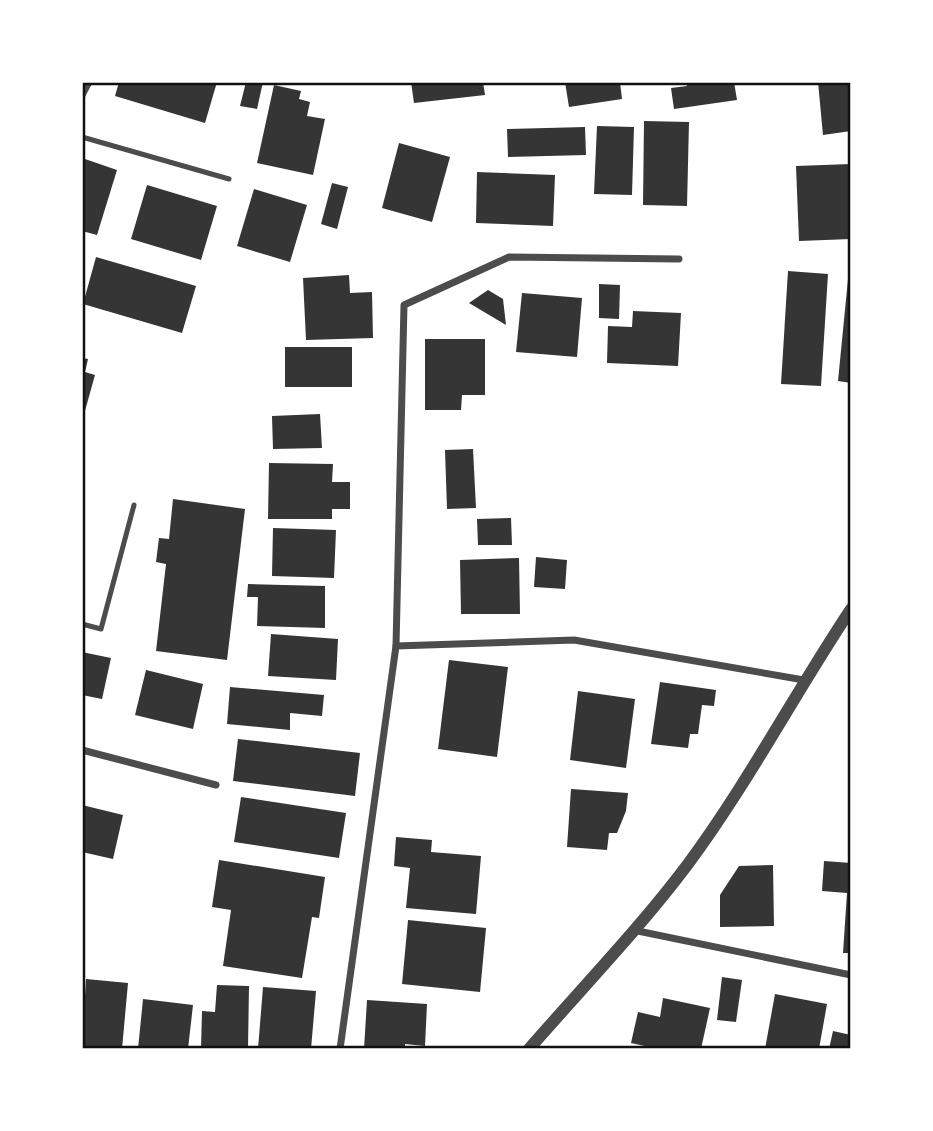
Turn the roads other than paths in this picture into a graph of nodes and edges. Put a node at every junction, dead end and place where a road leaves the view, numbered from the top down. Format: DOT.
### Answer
graph roads {
  1 [pos="89,82"];
  2 [pos="82,95"];
  3 [pos="82,138"];
  4 [pos="229,179"];
  5 [pos="679,259"];
  6 [pos="134,505"];
  7 [pos="851,609"];
  8 [pos="82,624"];
  9 [pos="396,646"];
  10 [pos="804,680"];
  11 [pos="82,750"];
  12 [pos="216,785"];
  13 [pos="632,930"];
  14 [pos="851,975"];
  15 [pos="340,1049"];
  16 [pos="529,1049"];
  1 -- 2 [label="street"];
  3 -- 4 [label="lane"];
  5 -- 9 [label="street"];
  6 -- 8 [label="lane"];
  7 -- 10 [label="street"];
  9 -- 10 [label="street"];
  9 -- 15 [label="street"];
  10 -- 13 [label="street"];
  11 -- 12 [label="street"];
  13 -- 14 [label="street"];
  13 -- 16 [label="street"];
}
